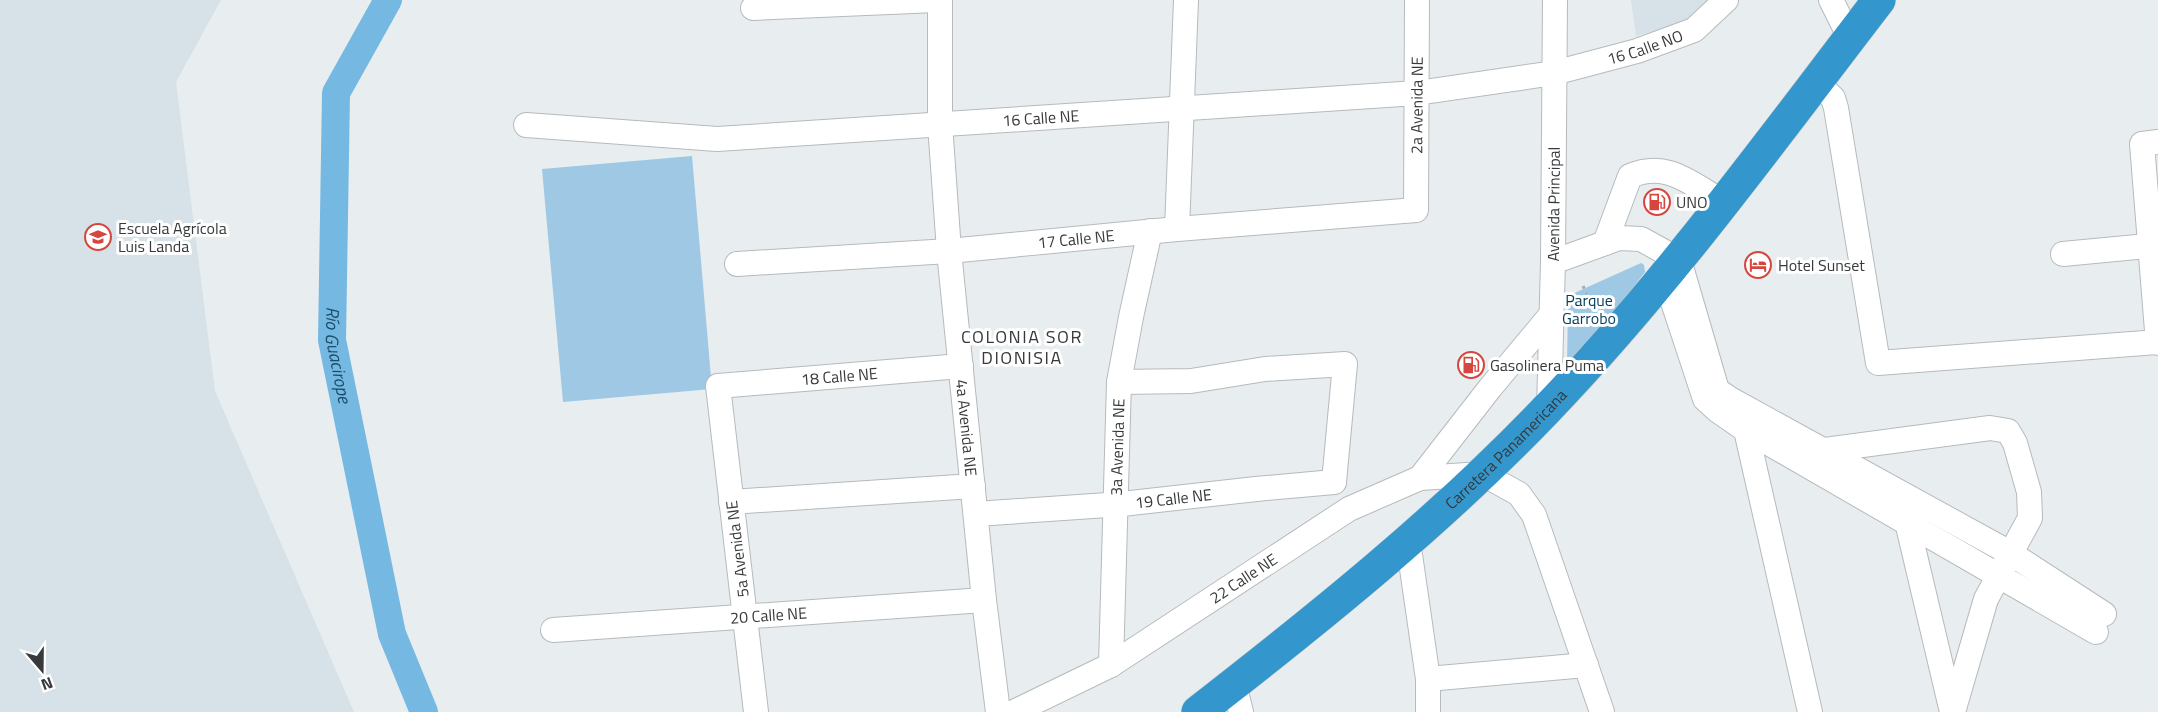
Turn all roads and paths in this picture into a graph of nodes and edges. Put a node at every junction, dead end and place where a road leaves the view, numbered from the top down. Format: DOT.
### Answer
graph roads {
  1 [pos="938,0"];
  2 [pos="1186,0"];
  3 [pos="1417,0"];
  4 [pos="1555,0"];
  5 [pos="1726,0"];
  6 [pos="1831,0"];
  7 [pos="1880,0"];
  8 [pos="753,8"];
  9 [pos="1850,38"];
  10 [pos="1554,73"];
  11 [pos="1816,82"];
  12 [pos="1417,93"];
  13 [pos="1183,107"];
  14 [pos="940,124"];
  15 [pos="526,125"];
  16 [pos="2158,142"];
  17 [pos="1723,202"];
  18 [pos="1416,210"];
  19 [pos="1177,229"];
  20 [pos="1150,231"];
  21 [pos="1605,243"];
  22 [pos="2155,246"];
  23 [pos="949,251"];
  24 [pos="2063,254"];
  25 [pos="1553,262"];
  26 [pos="737,264"];
  27 [pos="1672,269"];
  28 [pos="1583,286"];
  29 [pos="1587,294"];
  30 [pos="1550,316"];
  31 [pos="2158,343"];
  32 [pos="961,366"];
  33 [pos="1119,382"];
  34 [pos="718,386"];
  35 [pos="1548,408"];
  36 [pos="1746,430"];
  37 [pos="1825,450"];
  38 [pos="1483,474"];
  39 [pos="1420,478"];
  40 [pos="1334,482"];
  41 [pos="973,486"];
  42 [pos="732,502"];
  43 [pos="1114,505"];
  44 [pos="1349,509"];
  45 [pos="975,514"];
  46 [pos="1907,522"];
  47 [pos="1408,541"];
  48 [pos="2010,553"];
  49 [pos="1999,575"];
  50 [pos="984,600"];
  51 [pos="745,618"];
  52 [pos="553,630"];
  53 [pos="1111,665"];
  54 [pos="1586,665"];
  55 [pos="1428,679"];
  56 [pos="1238,698"];
  57 [pos="756,712"];
  58 [pos="998,712"];
  59 [pos="1014,712"];
  60 [pos="1198,712"];
  61 [pos="1428,712"];
  62 [pos="1602,712"];
  63 [pos="1810,712"];
  64 [pos="1952,712"];
  1 -- 8 [label="street"];
  1 -- 14 [label="street, 4a Avenida NE"];
  2 -- 13 [label="street"];
  3 -- 12 [label="street, 2a Avenida NE"];
  4 -- 10 [label="street, Avenida Principal"];
  5 -- 10 [label="street, 16 Calle NO"];
  6 -- 9 [label="street"];
  7 -- 9 [label="highway, Carretera Panamericana"];
  9 -- 11 [label="highway, Carretera Panamericana"];
  10 -- 12 [label="street, 16 Calle NE"];
  10 -- 25 [label="street, Avenida Principal"];
  11 -- 17 [label="highway, Carretera Panamericana"];
  11 -- 31 [label="street"];
  12 -- 13 [label="street, 16 Calle NE"];
  12 -- 18 [label="street, 2a Avenida NE"];
  13 -- 14 [label="street, 16 Calle NE"];
  13 -- 19 [label="street"];
  14 -- 15 [label="street, 16 Calle NE"];
  14 -- 23 [label="street, 4a Avenida NE"];
  16 -- 22 [label="street"];
  17 -- 21 [label="street"];
  17 -- 27 [label="highway, Carretera Panamericana"];
  18 -- 19 [label="street, 17 Calle NE"];
  19 -- 20 [label="street, 17 Calle NE"];
  20 -- 23 [label="street, 17 Calle NE"];
  20 -- 33 [label="street, 3a Avenida NE"];
  21 -- 25 [label="street"];
  21 -- 27 [label="street"];
  22 -- 24 [label="street"];
  22 -- 31 [label="street"];
  23 -- 26 [label="street, 17 Calle NE"];
  23 -- 32 [label="street, 4a Avenida NE"];
  25 -- 30 [label="street, Avenida Principal"];
  27 -- 35 [label="highway, Carretera Panamericana"];
  27 -- 36 [label="street"];
  27 -- 37 [label="street"];
  28 -- 29 [label="path"];
  30 -- 35 [label="street, Avenida Principal"];
  30 -- 39 [label="street"];
  32 -- 34 [label="street, 18 Calle NE"];
  32 -- 41 [label="street, 4a Avenida NE"];
  33 -- 40 [label="street"];
  33 -- 43 [label="street, 3a Avenida NE"];
  34 -- 42 [label="street, 5a Avenida NE"];
  35 -- 38 [label="highway, Carretera Panamericana"];
  36 -- 46 [label="street"];
  36 -- 63 [label="street"];
  37 -- 48 [label="street"];
  37 -- 48 [label="street"];
  38 -- 39 [label="street, 22 Calle NE"];
  38 -- 47 [label="highway, Carretera Panamericana"];
  38 -- 54 [label="street"];
  39 -- 44 [label="street, 22 Calle NE"];
  40 -- 43 [label="street, 19 Calle NE"];
  40 -- 44 [label="street"];
  41 -- 42 [label="street"];
  41 -- 45 [label="street, 4a Avenida NE"];
  42 -- 51 [label="street, 5a Avenida NE"];
  43 -- 45 [label="street, 19 Calle NE"];
  43 -- 53 [label="street, 3a Avenida NE"];
  44 -- 53 [label="street, 22 Calle NE"];
  45 -- 50 [label="street, 4a Avenida NE"];
  46 -- 49 [label="street"];
  46 -- 64 [label="street"];
  47 -- 55 [label="street"];
  47 -- 56 [label="highway, Carretera Panamericana"];
  48 -- 49 [label="street"];
  48 -- 49 [label="street"];
  49 -- 64 [label="street"];
  50 -- 51 [label="street, 20 Calle NE"];
  50 -- 58 [label="street, 4a Avenida NE"];
  51 -- 52 [label="street, 20 Calle NE"];
  51 -- 57 [label="street, 5a Avenida NE"];
  53 -- 59 [label="street, 22 Calle NE"];
  54 -- 55 [label="street"];
  54 -- 62 [label="street"];
  55 -- 61 [label="street"];
  56 -- 60 [label="highway, Carretera Panamericana"];
}
